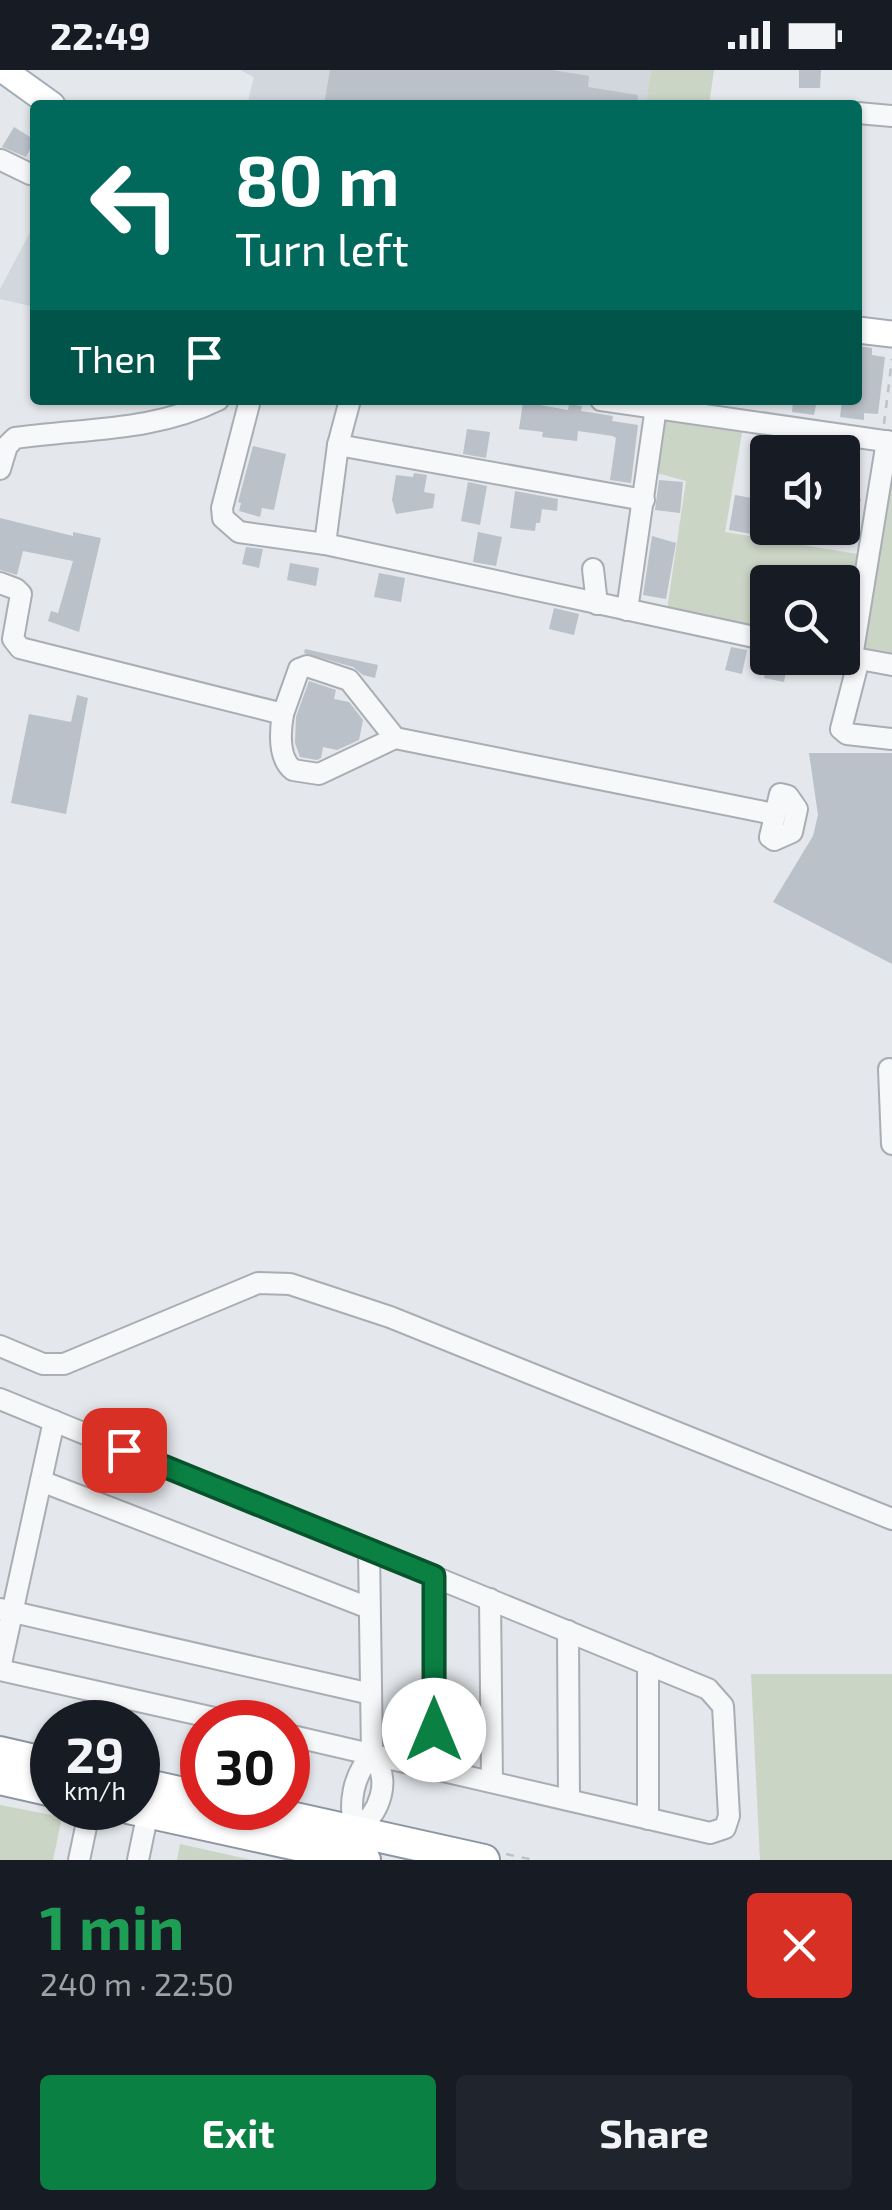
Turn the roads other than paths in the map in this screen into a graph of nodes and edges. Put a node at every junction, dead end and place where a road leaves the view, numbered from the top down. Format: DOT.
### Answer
graph roads {
  1 [pos="3,78"];
  2 [pos="30,100"];
  3 [pos="43,100"];
  4 [pos="862,113"];
  5 [pos="892,116"];
  6 [pos="0,160"];
  7 [pos="30,174"];
  8 [pos="862,330"];
  9 [pos="892,334"];
  10 [pos="207,405"];
  11 [pos="249,405"];
  12 [pos="349,405"];
  13 [pos="656,405"];
  14 [pos="662,405"];
  15 [pos="887,441"];
  16 [pos="338,445"];
  17 [pos="0,469"];
  18 [pos="644,500"];
  19 [pos="326,544"];
  20 [pos="593,569"];
  21 [pos="0,583"];
  22 [pos="860,603"];
  23 [pos="596,604"];
  24 [pos="626,610"];
  25 [pos="750,636"];
  26 [pos="860,659"];
  27 [pos="892,665"];
  28 [pos="848,675"];
  29 [pos="283,714"];
  30 [pos="395,738"];
  31 [pos="892,739"];
  32 [pos="774,814"];
  33 [pos="888,1069"];
  34 [pos="892,1144"];
  35 [pos="0,1346"];
  36 [pos="0,1399"];
  37 [pos="54,1421"];
  38 [pos="41,1481"];
  39 [pos="892,1519"];
  40 [pos="369,1550"];
  41 [pos="434,1576"];
  42 [pos="490,1600"];
  43 [pos="369,1608"];
  44 [pos="6,1611"];
  45 [pos="568,1631"];
  46 [pos="648,1664"];
  47 [pos="0,1669"];
  48 [pos="371,1694"];
  49 [pos="180,1710"];
  50 [pos="310,1740"];
  51 [pos="0,1752"];
  52 [pos="372,1754"];
  53 [pos="30,1759"];
  54 [pos="434,1768"];
  55 [pos="0,1779"];
  56 [pos="492,1782"];
  57 [pos="30,1786"];
  58 [pos="569,1800"];
  59 [pos="160,1814"];
  60 [pos="648,1819"];
  61 [pos="85,1830"];
  62 [pos="138,1830"];
  63 [pos="307,1830"];
  64 [pos="357,1849"];
  65 [pos="79,1860"];
  66 [pos="138,1860"];
  67 [pos="484,1860"];
  1 -- 2 [label="main road"];
  1 -- 3 [label="main road"];
  4 -- 5 [label="street"];
  6 -- 7 [label="street"];
  8 -- 9 [label="main road"];
  10 -- 17 [label="street"];
  11 -- 19 [label="street"];
  12 -- 16 [label="street"];
  13 -- 18 [label="street"];
  14 -- 15 [label="street"];
  15 -- 22 [label="street"];
  16 -- 18 [label="street"];
  16 -- 19 [label="street"];
  18 -- 24 [label="street"];
  19 -- 23 [label="street"];
  20 -- 23 [label="street"];
  21 -- 29 [label="street"];
  23 -- 24 [label="street"];
  24 -- 25 [label="street"];
  26 -- 27 [label="street"];
  28 -- 31 [label="street"];
  29 -- 30 [label="street"];
  29 -- 30 [label="street"];
  30 -- 32 [label="street"];
  33 -- 34 [label="street"];
  35 -- 39 [label="street"];
  36 -- 37 [label="street"];
  37 -- 38 [label="street"];
  37 -- 40 [label="street"];
  38 -- 43 [label="street"];
  38 -- 44 [label="street"];
  40 -- 41 [label="street"];
  40 -- 43 [label="street"];
  41 -- 42 [label="street"];
  41 -- 54 [label="street"];
  42 -- 45 [label="street"];
  42 -- 56 [label="street"];
  43 -- 48 [label="street"];
  44 -- 47 [label="street"];
  44 -- 48 [label="street"];
  45 -- 46 [label="street"];
  45 -- 58 [label="street"];
  46 -- 60 [label="street"];
  46 -- 60 [label="street"];
  47 -- 49 [label="street"];
  48 -- 52 [label="street"];
  50 -- 52 [label="street"];
  51 -- 53 [label="highway"];
  52 -- 54 [label="street"];
  52 -- 64 [label="street"];
  54 -- 56 [label="street"];
  55 -- 57 [label="highway"];
  56 -- 58 [label="street"];
  58 -- 60 [label="street"];
  59 -- 64 [label="highway"];
  61 -- 65 [label="street"];
  62 -- 66 [label="street"];
  63 -- 64 [label="highway"];
  64 -- 67 [label="highway"];
}
